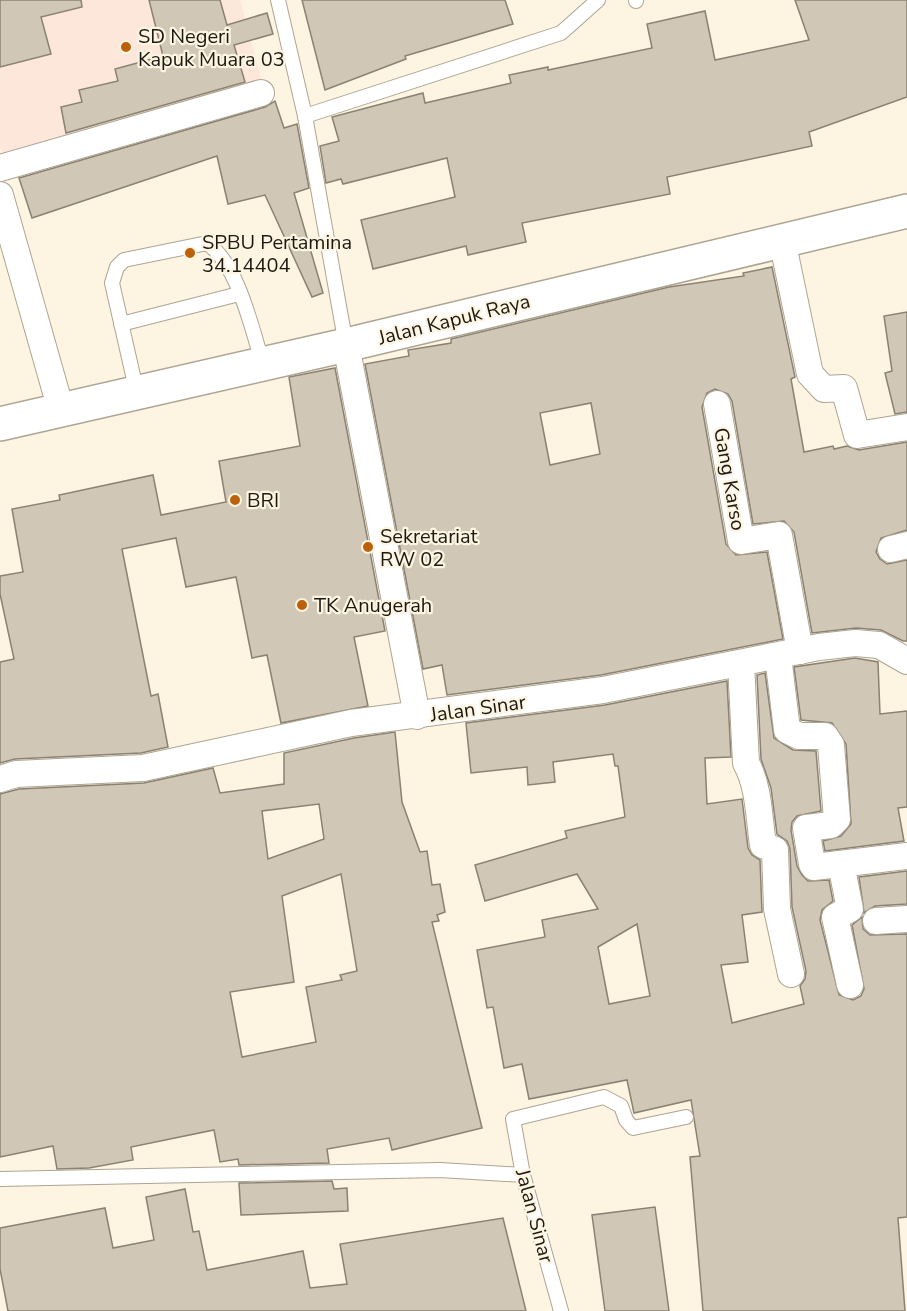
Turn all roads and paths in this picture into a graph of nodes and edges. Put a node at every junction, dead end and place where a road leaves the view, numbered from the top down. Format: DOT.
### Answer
graph roads {
  1 [pos="278,0"];
  2 [pos="598,0"];
  3 [pos="261,93"];
  4 [pos="306,116"];
  5 [pos="0,168"];
  6 [pos="0,195"];
  7 [pos="907,211"];
  8 [pos="782,240"];
  9 [pos="239,294"];
  10 [pos="121,324"];
  11 [pos="346,345"];
  12 [pos="263,364"];
  13 [pos="137,393"];
  14 [pos="717,404"];
  15 [pos="61,410"];
  16 [pos="0,424"];
  17 [pos="907,427"];
  18 [pos="789,654"];
  19 [pos="907,661"];
  20 [pos="741,663"];
  21 [pos="417,716"];
  22 [pos="0,779"];
  23 [pos="907,856"];
  24 [pos="841,864"];
  25 [pos="907,919"];
  26 [pos="876,921"];
  27 [pos="791,974"];
  28 [pos="850,985"];
  29 [pos="686,1117"];
  30 [pos="524,1175"];
  31 [pos="0,1179"];
  32 [pos="561,1311"];
  1 -- 4 [label="lane"];
  2 -- 4 [label="lane"];
  3 -- 5 [label="street"];
  4 -- 11 [label="lane"];
  6 -- 15 [label="street"];
  7 -- 8 [label="main road, Jalan Kapuk Raya"];
  8 -- 11 [label="main road, Jalan Kapuk Raya"];
  8 -- 17 [label="street"];
  9 -- 10 [label="lane"];
  9 -- 10 [label="lane"];
  9 -- 12 [label="lane"];
  10 -- 13 [label="lane"];
  11 -- 12 [label="main road, Jalan Kapuk Raya"];
  11 -- 21 [label="street, Jalan Sinar"];
  12 -- 13 [label="main road, Jalan Kapuk Raya"];
  13 -- 15 [label="main road, Jalan Kapuk Raya"];
  14 -- 18 [label="street, Gang Karso"];
  15 -- 16 [label="main road, Jalan Kapuk Raya"];
  18 -- 19 [label="street, Jalan Sinar"];
  18 -- 20 [label="street, Jalan Sinar"];
  18 -- 24 [label="street"];
  20 -- 21 [label="street, Jalan Sinar"];
  20 -- 27 [label="street"];
  21 -- 22 [label="street"];
  23 -- 24 [label="street"];
  24 -- 28 [label="street"];
  25 -- 26 [label="street"];
  29 -- 30 [label="lane, Jalan Sinar"];
  30 -- 31 [label="lane"];
  30 -- 32 [label="lane, Jalan Sinar"];
}
